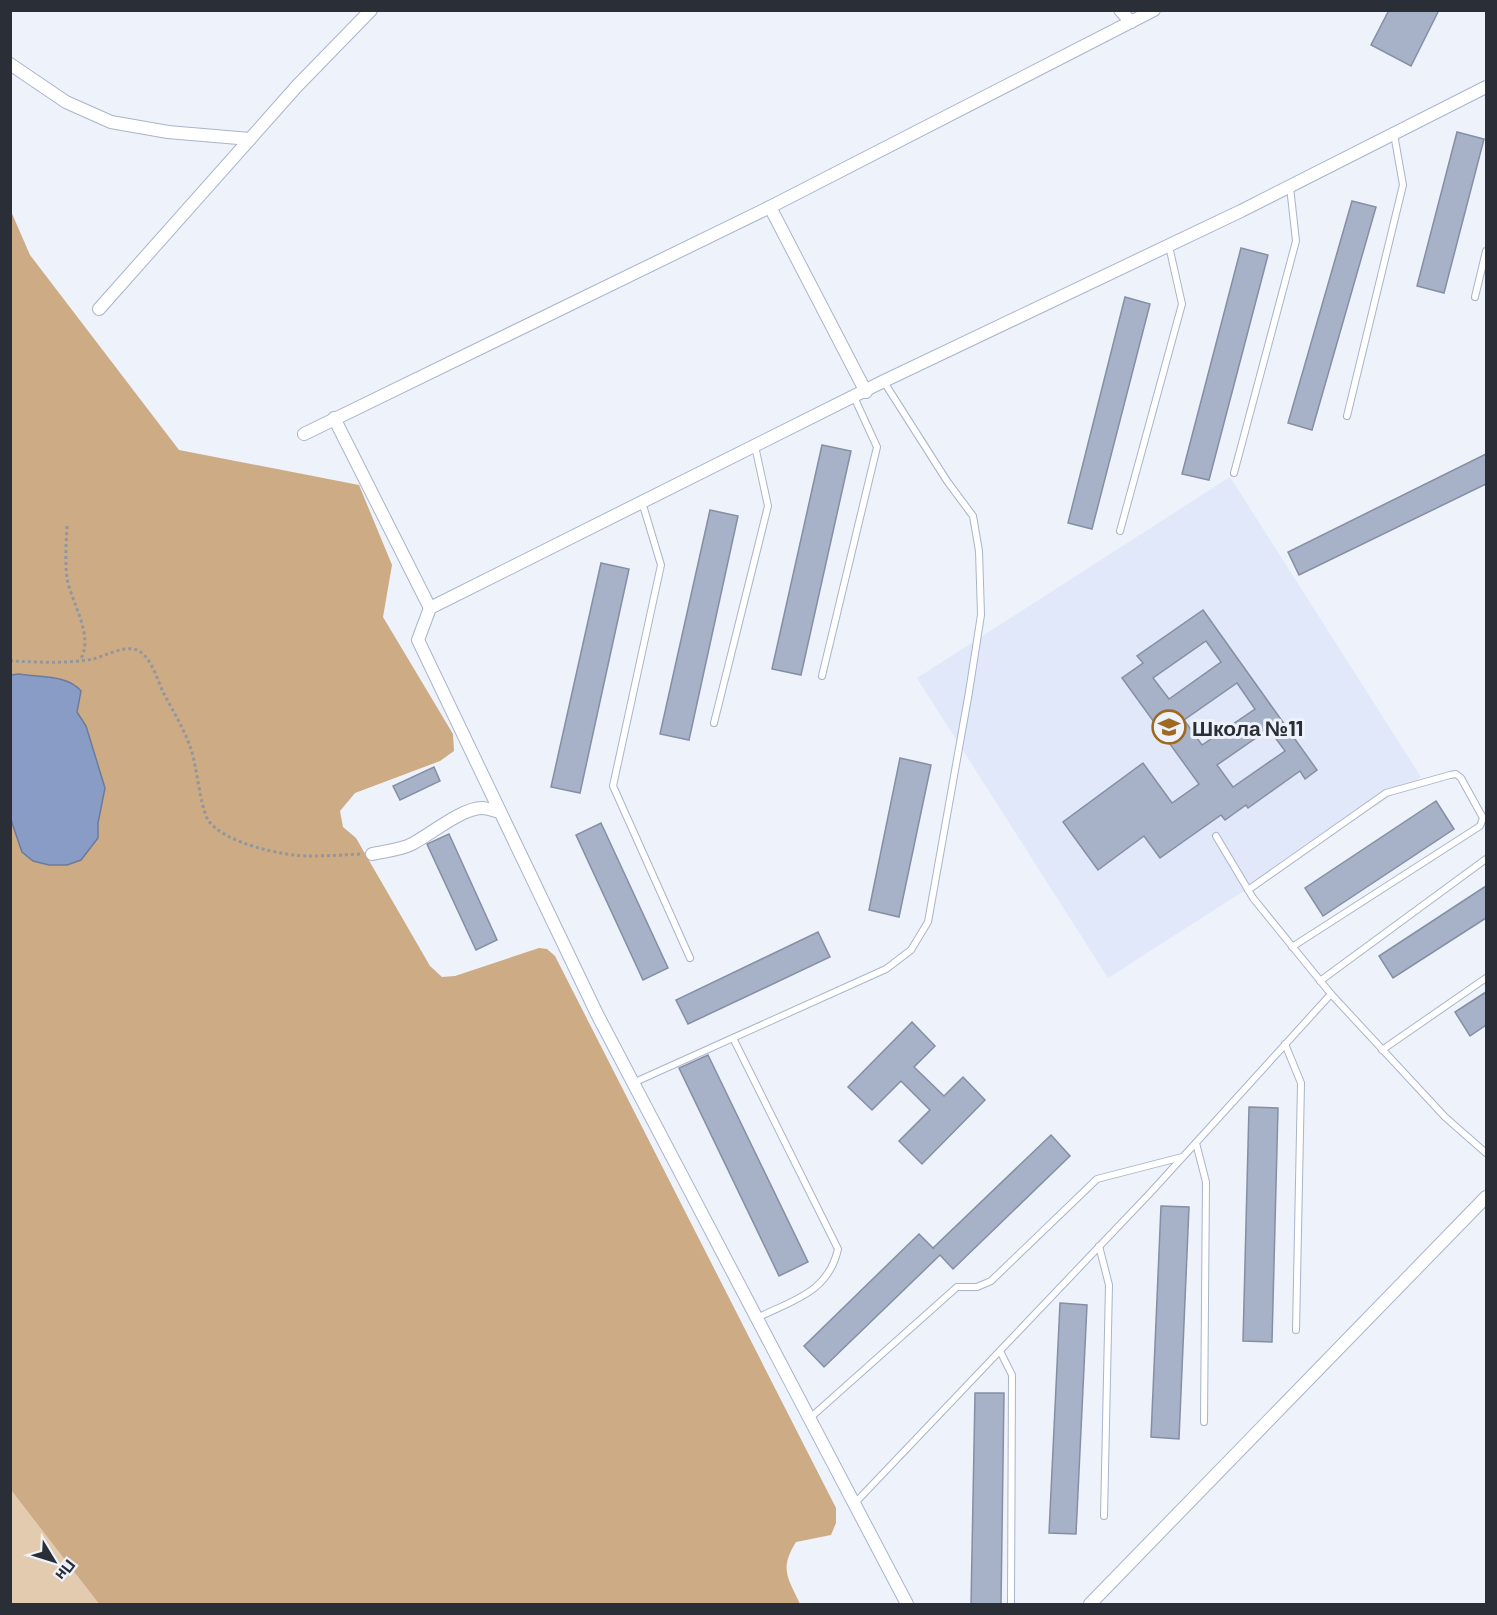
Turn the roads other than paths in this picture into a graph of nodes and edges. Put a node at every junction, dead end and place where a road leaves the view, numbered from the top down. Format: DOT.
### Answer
graph roads {
  1 [pos="370,10"];
  2 [pos="1120,10"];
  3 [pos="1154,10"];
  4 [pos="1131,22"];
  5 [pos="10,64"];
  6 [pos="1486,87"];
  7 [pos="1394,134"];
  8 [pos="250,139"];
  9 [pos="1290,186"];
  10 [pos="770,207"];
  11 [pos="1169,245"];
  12 [pos="1486,251"];
  13 [pos="1475,297"];
  14 [pos="99,309"];
  15 [pos="884,381"];
  16 [pos="866,392"];
  17 [pos="854,397"];
  18 [pos="1347,416"];
  19 [pos="334,418"];
  20 [pos="304,434"];
  21 [pos="755,446"];
  22 [pos="1234,473"];
  23 [pos="642,502"];
  24 [pos="1120,531"];
  25 [pos="430,608"];
  26 [pos="822,676"];
  27 [pos="714,723"];
  28 [pos="500,812"];
  29 [pos="1216,836"];
  30 [pos="372,854"];
  31 [pos="1486,859"];
  32 [pos="1248,890"];
  33 [pos="1292,947"];
  34 [pos="690,958"];
  35 [pos="1486,978"];
  36 [pos="1320,981"];
  37 [pos="1331,994"];
  38 [pos="733,1038"];
  39 [pos="1286,1044"];
  40 [pos="1382,1050"];
  41 [pos="633,1083"];
  42 [pos="1196,1143"];
  43 [pos="1486,1153"];
  44 [pos="1183,1157"];
  45 [pos="1486,1197"];
  46 [pos="1099,1246"];
  47 [pos="757,1318"];
  48 [pos="1296,1330"];
  49 [pos="1000,1351"];
  50 [pos="810,1418"];
  51 [pos="1204,1422"];
  52 [pos="855,1503"];
  53 [pos="1104,1516"];
  54 [pos="906,1605"];
  55 [pos="1011,1605"];
  56 [pos="1090,1605"];
  1 -- 8 [label="street"];
  2 -- 4 [label="street"];
  3 -- 4 [label="street"];
  4 -- 10 [label="street"];
  5 -- 8 [label="street"];
  6 -- 7 [label="street"];
  7 -- 9 [label="street"];
  7 -- 18 [label="lane"];
  8 -- 14 [label="street"];
  9 -- 11 [label="street"];
  9 -- 22 [label="lane"];
  10 -- 16 [label="street"];
  10 -- 19 [label="street"];
  11 -- 15 [label="street"];
  11 -- 24 [label="lane"];
  12 -- 13 [label="lane"];
  15 -- 16 [label="street"];
  15 -- 38 [label="lane"];
  16 -- 17 [label="street"];
  17 -- 21 [label="street"];
  17 -- 26 [label="lane"];
  19 -- 20 [label="street"];
  19 -- 25 [label="street"];
  21 -- 23 [label="street"];
  21 -- 27 [label="lane"];
  23 -- 25 [label="street"];
  23 -- 34 [label="lane"];
  25 -- 28 [label="street"];
  28 -- 30 [label="street"];
  28 -- 41 [label="street"];
  29 -- 32 [label="lane"];
  31 -- 36 [label="lane"];
  32 -- 33 [label="lane"];
  32 -- 33 [label="lane"];
  33 -- 36 [label="lane"];
  35 -- 40 [label="lane"];
  36 -- 37 [label="lane"];
  37 -- 39 [label="lane"];
  37 -- 40 [label="lane"];
  38 -- 41 [label="lane"];
  38 -- 47 [label="lane"];
  39 -- 42 [label="lane"];
  39 -- 48 [label="lane"];
  40 -- 43 [label="lane"];
  41 -- 47 [label="street"];
  42 -- 44 [label="lane"];
  42 -- 51 [label="lane"];
  44 -- 46 [label="lane"];
  44 -- 50 [label="lane"];
  45 -- 56 [label="street"];
  46 -- 49 [label="lane"];
  46 -- 53 [label="lane"];
  47 -- 50 [label="street"];
  49 -- 52 [label="lane"];
  49 -- 55 [label="lane"];
  50 -- 52 [label="street"];
  52 -- 54 [label="street"];
}
